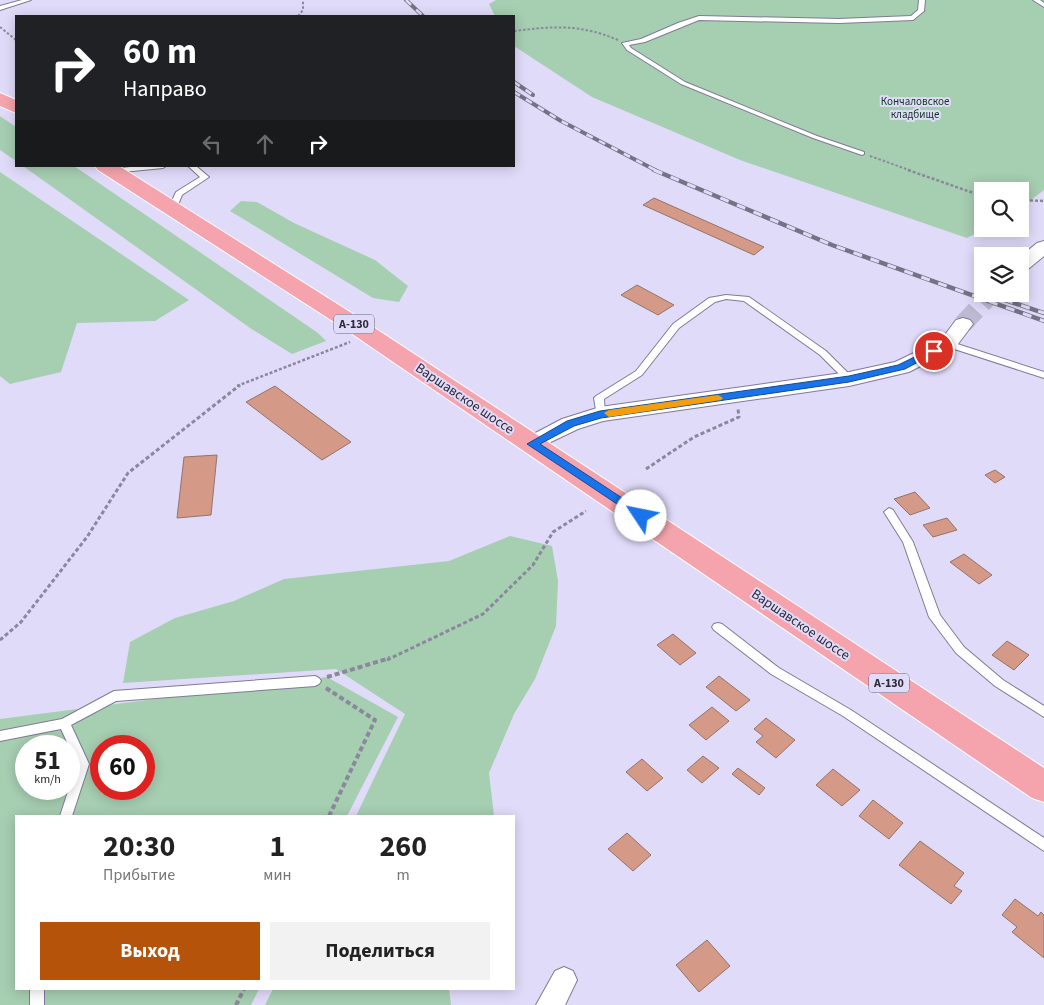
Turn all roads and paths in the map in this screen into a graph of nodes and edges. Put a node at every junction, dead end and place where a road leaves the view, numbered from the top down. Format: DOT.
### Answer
graph roads {
  1 [pos="28,0"];
  2 [pos="303,0"];
  3 [pos="922,0"];
  4 [pos="1036,0"];
  5 [pos="1044,5"];
  6 [pos="0,8"];
  7 [pos="303,10"];
  8 [pos="299,15"];
  9 [pos="306,15"];
  10 [pos="0,27"];
  11 [pos="515,30"];
  12 [pos="15,39"];
  13 [pos="625,43"];
  14 [pos="0,98"];
  15 [pos="15,107"];
  16 [pos="862,153"];
  17 [pos="136,167"];
  18 [pos="191,167"];
  19 [pos="109,168"];
  20 [pos="974,193"];
  21 [pos="1029,200"];
  22 [pos="1044,201"];
  23 [pos="172,210"];
  24 [pos="1044,247"];
  25 [pos="1029,259"];
  26 [pos="963,324"];
  27 [pos="368,334"];
  28 [pos="948,344"];
  29 [pos="1044,376"];
  30 [pos="849,379"];
  31 [pos="737,395"];
  32 [pos="600,414"];
  33 [pos="532,444"];
  34 [pos="646,469"];
  35 [pos="586,511"];
  36 [pos="889,512"];
  37 [pos="718,627"];
  38 [pos="0,640"];
  39 [pos="314,681"];
  40 [pos="1044,712"];
  41 [pos="64,723"];
  42 [pos="0,736"];
  43 [pos="1044,787"];
  44 [pos="66,815"];
  45 [pos="329,815"];
  46 [pos="1044,845"];
  47 [pos="564,980"];
  48 [pos="37,990"];
  49 [pos="244,990"];
  50 [pos="37,1005"];
  51 [pos="236,1005"];
  52 [pos="550,1005"];
  1 -- 6 [label="lane"];
  2 -- 7 [label="path"];
  3 -- 13 [label="lane"];
  4 -- 5 [label="lane"];
  7 -- 8 [label="path"];
  7 -- 9 [label="path"];
  10 -- 12 [label="path"];
  11 -- 13 [label="path"];
  13 -- 16 [label="lane"];
  14 -- 15 [label="main road"];
  16 -- 20 [label="path"];
  17 -- 19 [label="lane"];
  18 -- 23 [label="lane"];
  19 -- 23 [label="main road, Варшавское шоссе / А-130"];
  21 -- 22 [label="path"];
  23 -- 27 [label="main road, Варшавское шоссе / А-130"];
  24 -- 25 [label="street"];
  26 -- 28 [label="street"];
  27 -- 33 [label="main road, Варшавское шоссе / А-130"];
  27 -- 38 [label="path"];
  28 -- 29 [label="lane"];
  28 -- 30 [label="street"];
  30 -- 31 [label="street"];
  30 -- 32 [label="lane"];
  31 -- 32 [label="street"];
  31 -- 34 [label="path"];
  32 -- 33 [label="street"];
  33 -- 43 [label="main road, Варшавское шоссе / А-130"];
  35 -- 39 [label="path"];
  36 -- 40 [label="lane"];
  37 -- 46 [label="lane"];
  39 -- 41 [label="lane"];
  39 -- 45 [label="path"];
  41 -- 42 [label="lane"];
  41 -- 44 [label="lane"];
  47 -- 52 [label="street"];
  48 -- 50 [label="lane"];
  49 -- 51 [label="path"];
}
